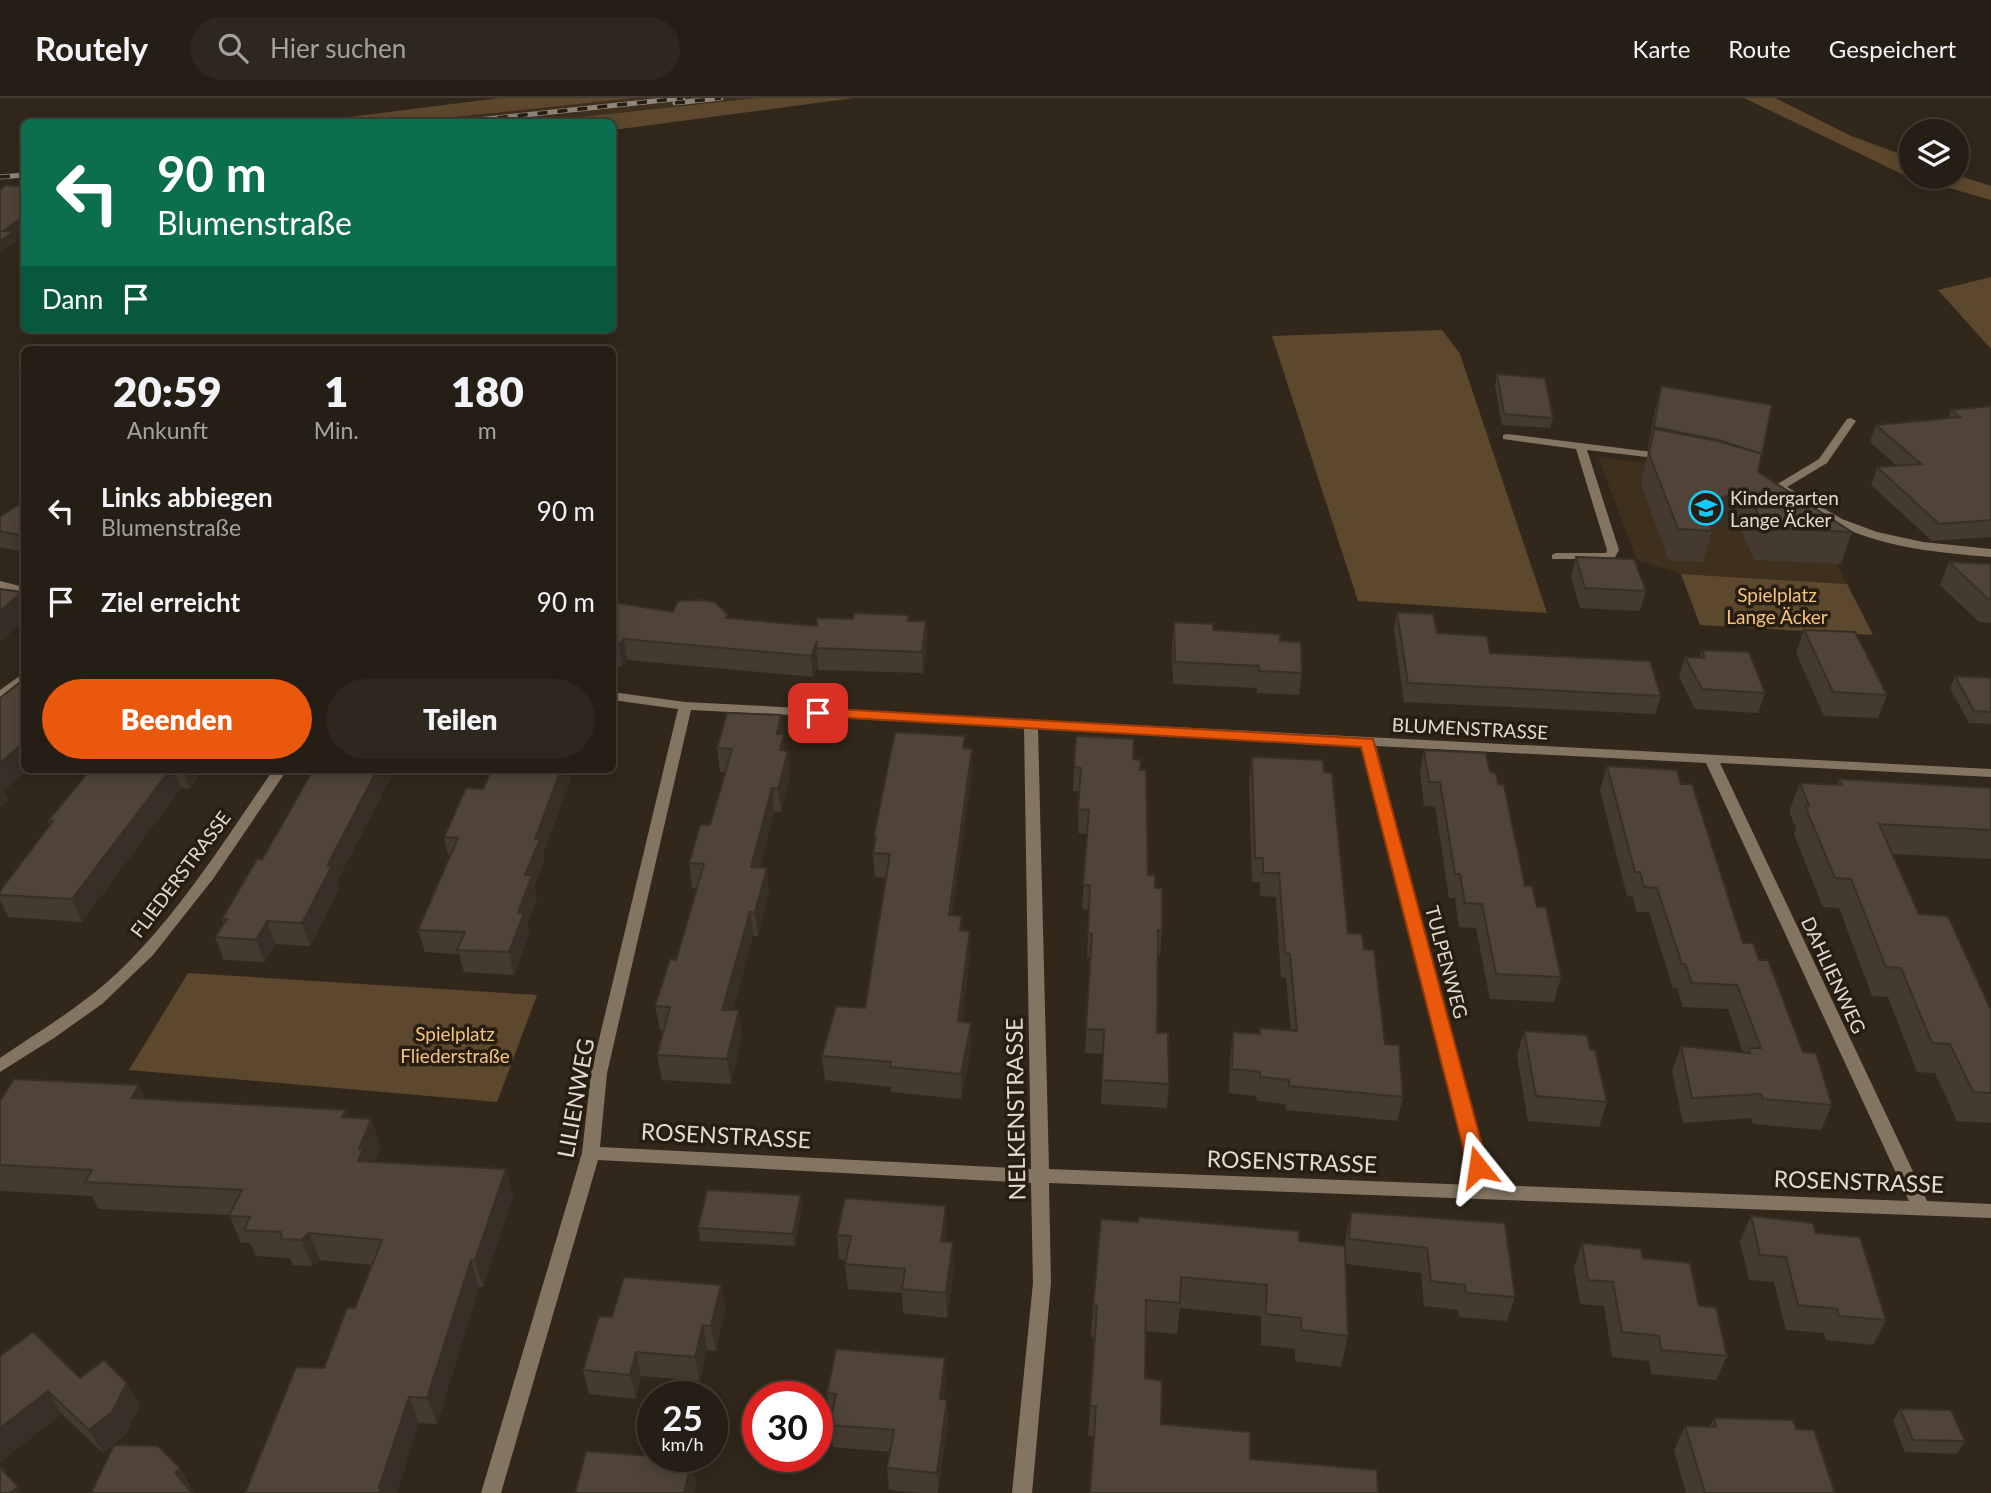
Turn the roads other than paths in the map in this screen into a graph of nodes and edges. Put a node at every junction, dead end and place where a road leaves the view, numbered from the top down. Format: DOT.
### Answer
graph roads {
  1 [pos="1851,421"];
  2 [pos="1507,437"];
  3 [pos="1580,445"];
  4 [pos="1676,458"];
  5 [pos="1991,553"];
  6 [pos="1556,557"];
  7 [pos="0,586"];
  8 [pos="21,590"];
  9 [pos="21,680"];
  10 [pos="0,697"];
  11 [pos="616,697"];
  12 [pos="685,706"];
  13 [pos="1031,723"];
  14 [pos="1368,742"];
  15 [pos="1712,761"];
  16 [pos="278,773"];
  17 [pos="1991,773"];
  18 [pos="0,1066"];
  19 [pos="591,1153"];
  20 [pos="1039,1176"];
  21 [pos="1485,1193"];
  22 [pos="1921,1206"];
  23 [pos="1991,1211"];
  24 [pos="491,1493"];
  25 [pos="1022,1493"];
  1 -- 5 [label="street"];
  2 -- 3 [label="street"];
  3 -- 4 [label="street"];
  3 -- 6 [label="street"];
  7 -- 8 [label="street"];
  9 -- 10 [label="street"];
  11 -- 12 [label="street, BLUMENSTRASSE"];
  12 -- 13 [label="street, BLUMENSTRASSE"];
  12 -- 19 [label="street, LILIENWEG"];
  13 -- 14 [label="street, BLUMENSTRASSE"];
  13 -- 20 [label="street, NELKENSTRASSE"];
  14 -- 15 [label="street, BLUMENSTRASSE"];
  14 -- 21 [label="street, TULPENWEG"];
  15 -- 17 [label="street, BLUMENSTRASSE"];
  15 -- 22 [label="street, DAHLIENWEG"];
  16 -- 18 [label="street, FLIEDERSTRASSE"];
  19 -- 20 [label="street, ROSENSTRASSE"];
  19 -- 24 [label="street, LILIENWEG"];
  20 -- 21 [label="street, ROSENSTRASSE"];
  20 -- 25 [label="street, NELKENSTRASSE"];
  21 -- 22 [label="street, ROSENSTRASSE"];
  22 -- 23 [label="street, ROSENSTRASSE"];
}
